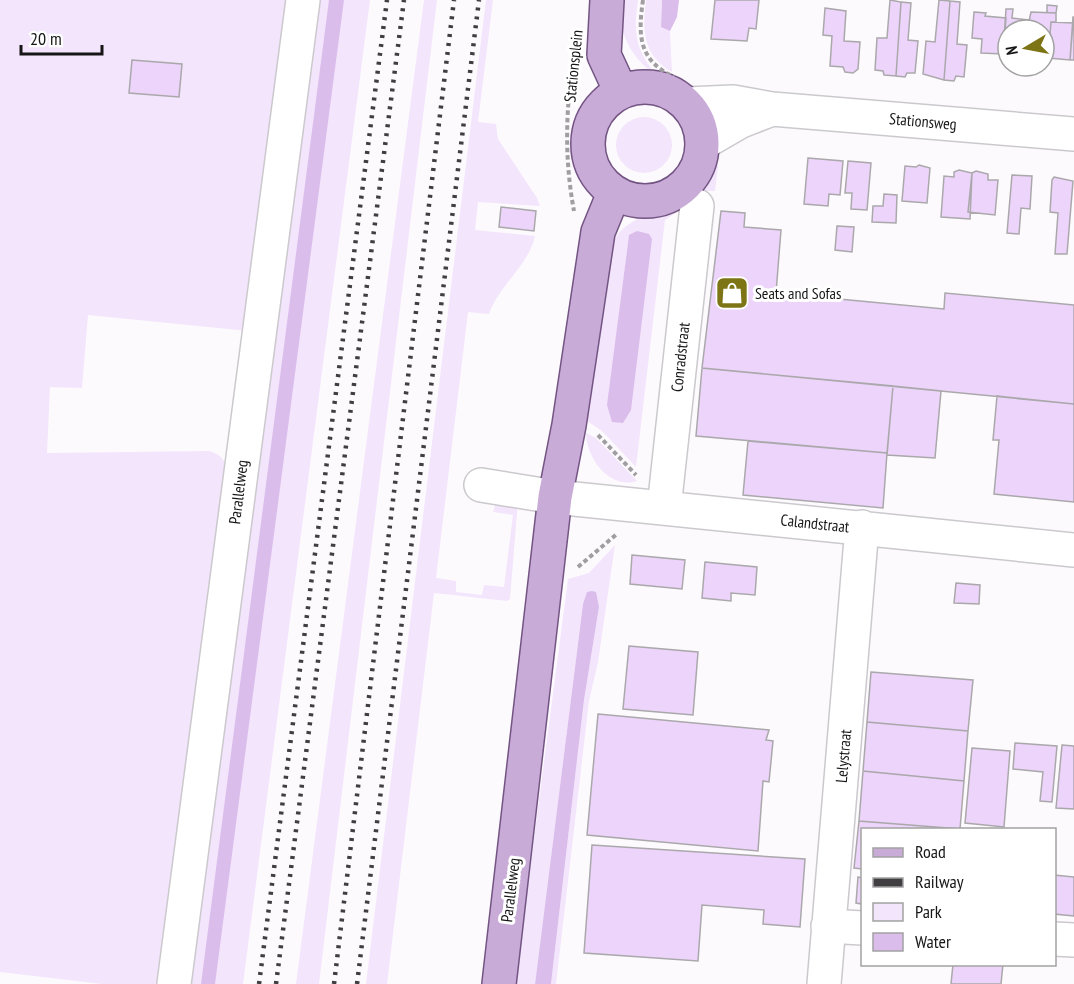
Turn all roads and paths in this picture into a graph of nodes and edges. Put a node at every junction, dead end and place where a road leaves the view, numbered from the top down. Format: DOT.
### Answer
graph roads {
  1 [pos="303,0"];
  2 [pos="607,0"];
  3 [pos="643,0"];
  4 [pos="573,57"];
  5 [pos="682,91"];
  6 [pos="621,92"];
  7 [pos="772,109"];
  8 [pos="566,133"];
  9 [pos="1074,134"];
  10 [pos="703,142"];
  11 [pos="614,193"];
  12 [pos="697,206"];
  13 [pos="569,425"];
  14 [pos="481,485"];
  15 [pos="555,497"];
  16 [pos="663,508"];
  17 [pos="862,527"];
  18 [pos="623,528"];
  19 [pos="1074,550"];
  20 [pos="546,567"];
  21 [pos="828,926"];
  22 [pos="861,928"];
  23 [pos="1056,939"];
  24 [pos="1074,940"];
  25 [pos="174,984"];
  26 [pos="498,984"];
  27 [pos="824,984"];
  1 -- 25 [label="street, Parallelweg"];
  2 -- 6 [label="main road, Stationsplein"];
  3 -- 5 [label="path"];
  4 -- 8 [label="path, Stationsplein"];
  5 -- 6 [label="main road"];
  5 -- 7 [label="street, Stationsweg"];
  5 -- 10 [label="main road"];
  6 -- 11 [label="main road"];
  7 -- 9 [label="street, Stationsweg"];
  7 -- 10 [label="street, Stationsweg"];
  10 -- 11 [label="main road"];
  11 -- 13 [label="main road, Parallelweg"];
  12 -- 16 [label="street, Conradstraat"];
  13 -- 15 [label="main road, Parallelweg"];
  13 -- 16 [label="path"];
  14 -- 15 [label="street, Calandstraat"];
  15 -- 16 [label="street, Calandstraat"];
  15 -- 20 [label="main road, Parallelweg"];
  16 -- 17 [label="street, Calandstraat"];
  17 -- 19 [label="street, Calandstraat"];
  17 -- 21 [label="street, Lelystraat"];
  18 -- 20 [label="path"];
  20 -- 26 [label="main road, Parallelweg"];
  21 -- 22 [label="street"];
  21 -- 27 [label="street, Lelystraat"];
  23 -- 24 [label="street"];
}
